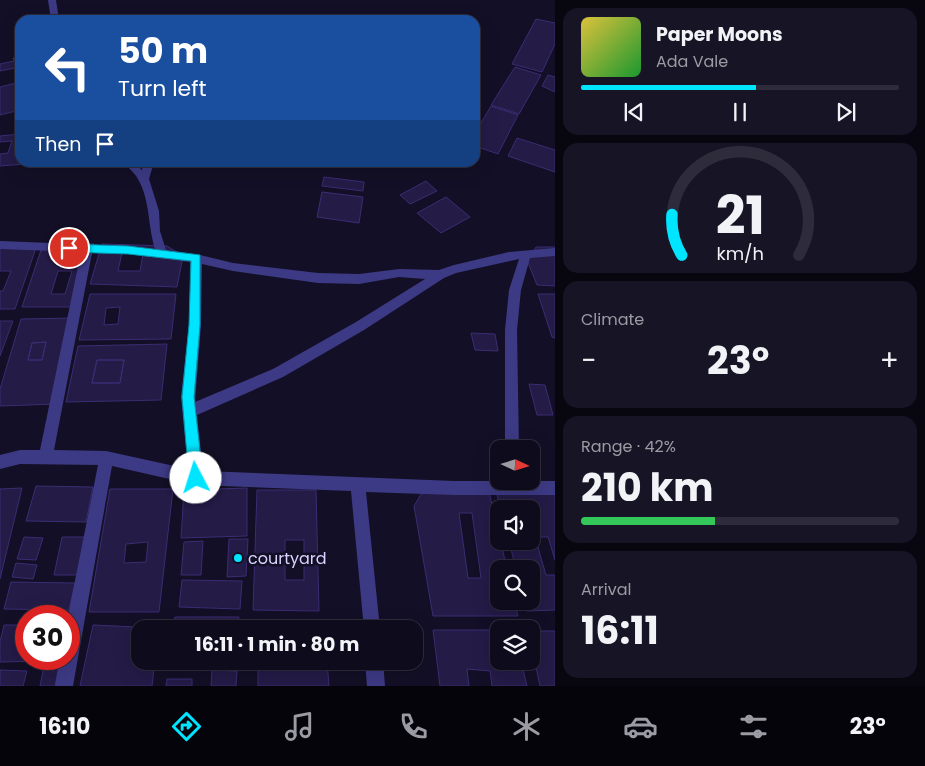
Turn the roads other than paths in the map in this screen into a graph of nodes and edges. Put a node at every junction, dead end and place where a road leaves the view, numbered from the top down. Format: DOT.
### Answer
graph roads {
  1 [pos="52,0"];
  2 [pos="54,15"];
  3 [pos="133,167"];
  4 [pos="148,167"];
  5 [pos="144,179"];
  6 [pos="0,246"];
  7 [pos="87,248"];
  8 [pos="555,252"];
  9 [pos="162,254"];
  10 [pos="526,254"];
  11 [pos="196,258"];
  12 [pos="440,275"];
  13 [pos="190,411"];
  14 [pos="512,440"];
  15 [pos="46,458"];
  16 [pos="106,458"];
  17 [pos="0,462"];
  18 [pos="196,478"];
  19 [pos="358,484"];
  20 [pos="490,486"];
  21 [pos="540,487"];
  22 [pos="555,488"];
  23 [pos="371,620"];
  24 [pos="375,670"];
  25 [pos="64,686"];
  26 [pos="376,686"];
  1 -- 2 [label="street"];
  3 -- 5 [label="street"];
  4 -- 5 [label="street"];
  5 -- 9 [label="street"];
  6 -- 7 [label="street"];
  7 -- 9 [label="street"];
  7 -- 15 [label="street"];
  8 -- 10 [label="street"];
  9 -- 11 [label="street"];
  10 -- 12 [label="street"];
  10 -- 14 [label="street"];
  11 -- 12 [label="street"];
  11 -- 13 [label="street"];
  12 -- 13 [label="street"];
  13 -- 18 [label="street"];
  15 -- 16 [label="street"];
  15 -- 17 [label="street"];
  16 -- 18 [label="street"];
  16 -- 25 [label="street"];
  18 -- 19 [label="street"];
  19 -- 20 [label="street"];
  19 -- 23 [label="street"];
  21 -- 22 [label="street"];
  24 -- 26 [label="street"];
}
